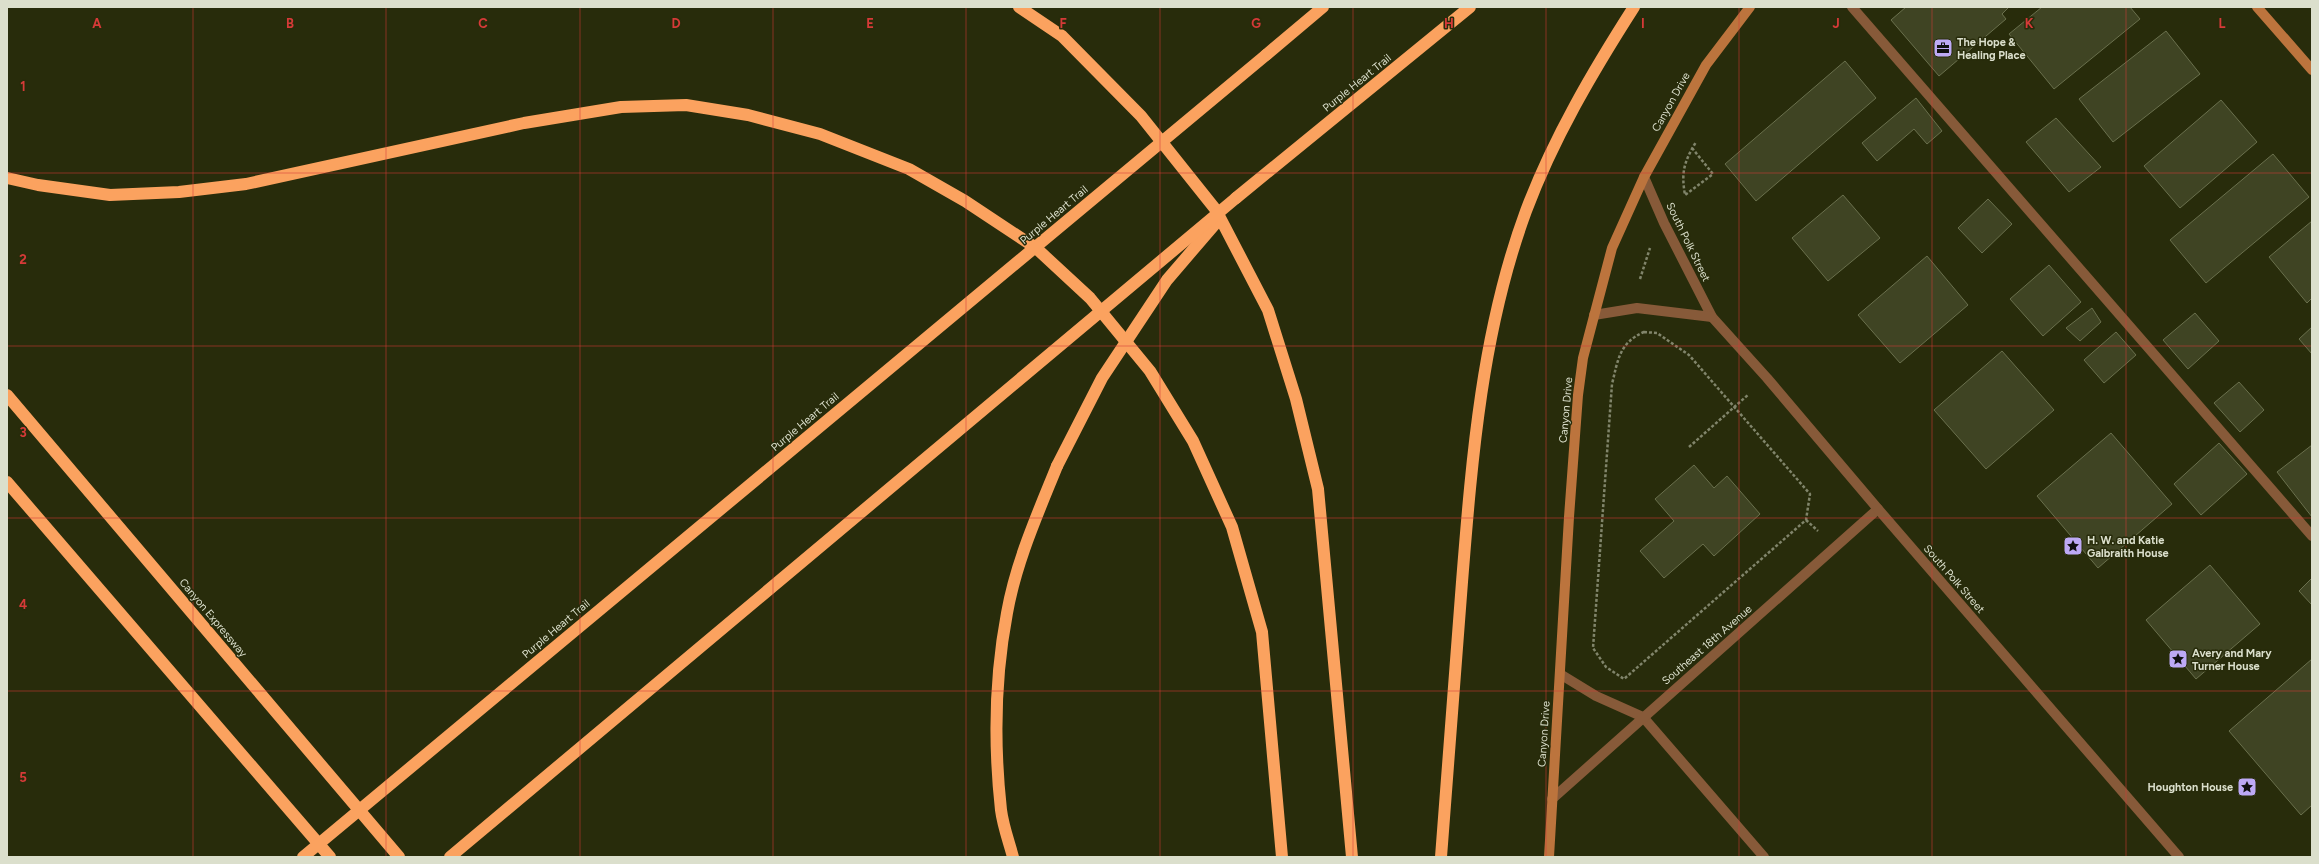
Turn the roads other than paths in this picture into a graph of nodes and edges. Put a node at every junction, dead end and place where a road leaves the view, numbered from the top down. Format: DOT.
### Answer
graph roads {
  1 [pos="1019,7"];
  2 [pos="1323,7"];
  3 [pos="1470,7"];
  4 [pos="1634,7"];
  5 [pos="1750,7"];
  6 [pos="1852,7"];
  7 [pos="2258,7"];
  8 [pos="2312,70"];
  9 [pos="1644,177"];
  10 [pos="7,178"];
  11 [pos="1236,198"];
  12 [pos="1594,315"];
  13 [pos="1712,317"];
  14 [pos="7,395"];
  15 [pos="7,482"];
  16 [pos="1878,509"];
  17 [pos="2312,536"];
  18 [pos="1560,674"];
  19 [pos="1643,717"];
  20 [pos="1552,799"];
  21 [pos="303,857"];
  22 [pos="330,857"];
  23 [pos="399,857"];
  24 [pos="450,857"];
  25 [pos="1013,857"];
  26 [pos="1282,857"];
  27 [pos="1352,857"];
  28 [pos="1441,857"];
  29 [pos="1549,857"];
  30 [pos="1764,857"];
  31 [pos="2179,857"];
  1 -- 27 [label="highway"];
  2 -- 21 [label="highway, Purple Heart Trail, bridge"];
  3 -- 11 [label="highway, Purple Heart Trail"];
  4 -- 28 [label="highway"];
  5 -- 9 [label="main road, Canyon Drive"];
  6 -- 17 [label="street"];
  7 -- 8 [label="main road"];
  9 -- 12 [label="main road, Canyon Drive"];
  9 -- 13 [label="street, South Polk Street"];
  10 -- 26 [label="highway"];
  11 -- 24 [label="highway, Purple Heart Trail, bridge"];
  11 -- 25 [label="highway, bridge"];
  12 -- 13 [label="street"];
  12 -- 18 [label="main road, Canyon Drive"];
  13 -- 16 [label="street, South Polk Street"];
  14 -- 23 [label="highway, Canyon Expressway"];
  15 -- 22 [label="highway"];
  16 -- 19 [label="street, Southeast 18th Avenue"];
  16 -- 31 [label="street, South Polk Street"];
  18 -- 19 [label="street"];
  18 -- 20 [label="main road, Canyon Drive"];
  19 -- 20 [label="street, Southeast 18th Avenue"];
  19 -- 30 [label="street"];
  20 -- 29 [label="main road, Canyon Drive"];
}
